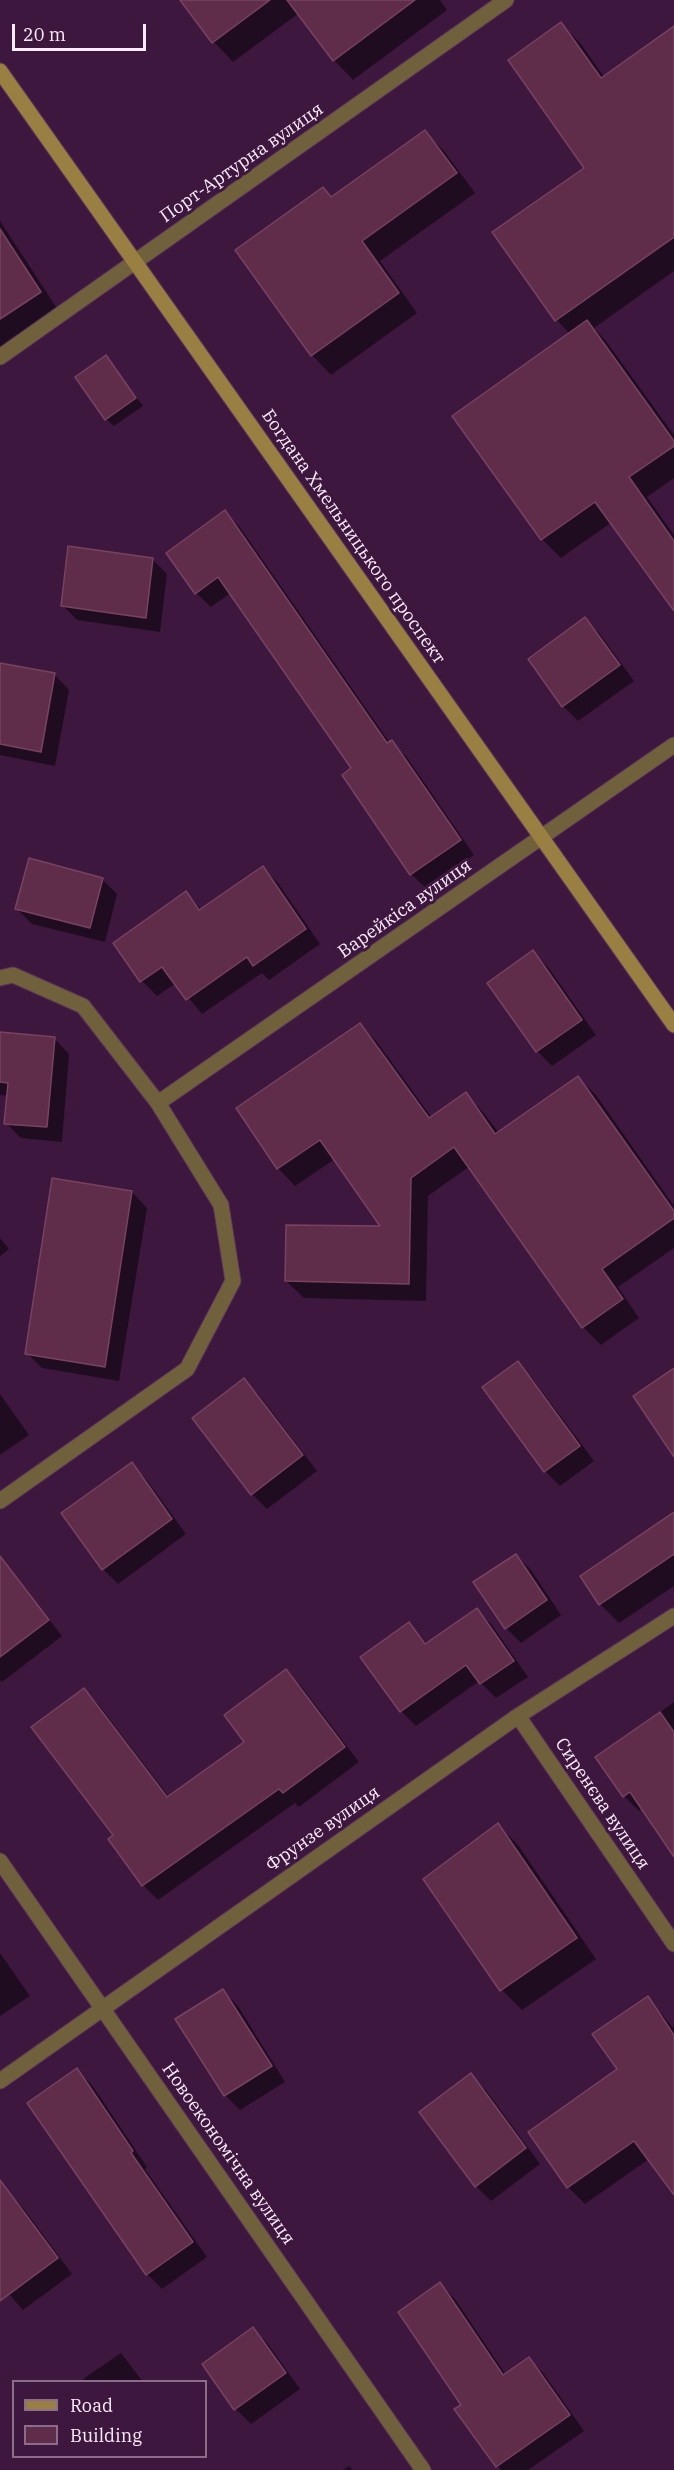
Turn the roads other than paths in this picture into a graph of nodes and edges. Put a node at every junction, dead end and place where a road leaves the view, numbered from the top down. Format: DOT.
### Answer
graph roads {
  1 [pos="506,0"];
  2 [pos="0,71"];
  3 [pos="135,263"];
  4 [pos="0,357"];
  5 [pos="674,745"];
  6 [pos="543,838"];
  7 [pos="0,978"];
  8 [pos="674,1025"];
  9 [pos="158,1103"];
  10 [pos="0,1501"];
  11 [pos="674,1616"];
  12 [pos="518,1716"];
  13 [pos="0,1861"];
  14 [pos="674,1944"];
  15 [pos="102,2008"];
  16 [pos="0,2081"];
  17 [pos="423,2470"];
  1 -- 3 [label="street, Порт-Артурна вулиця"];
  2 -- 3 [label="main road, Богдана Хмельницького проспект"];
  3 -- 4 [label="street, Порт-Артурна вулиця"];
  3 -- 6 [label="main road, Богдана Хмельницького проспект"];
  5 -- 6 [label="street, Варейкіса вулиця"];
  6 -- 8 [label="main road, Богдана Хмельницького проспект"];
  6 -- 9 [label="street, Варейкіса вулиця"];
  7 -- 9 [label="street"];
  9 -- 10 [label="street"];
  11 -- 12 [label="street, Фрунзе вулиця"];
  12 -- 14 [label="street, Сиренєва вулиця"];
  12 -- 15 [label="street, Фрунзе вулиця"];
  13 -- 15 [label="street, Новоекономічна вулиця"];
  15 -- 16 [label="street, Фрунзе вулиця"];
  15 -- 17 [label="street, Новоекономічна вулиця"];
}
